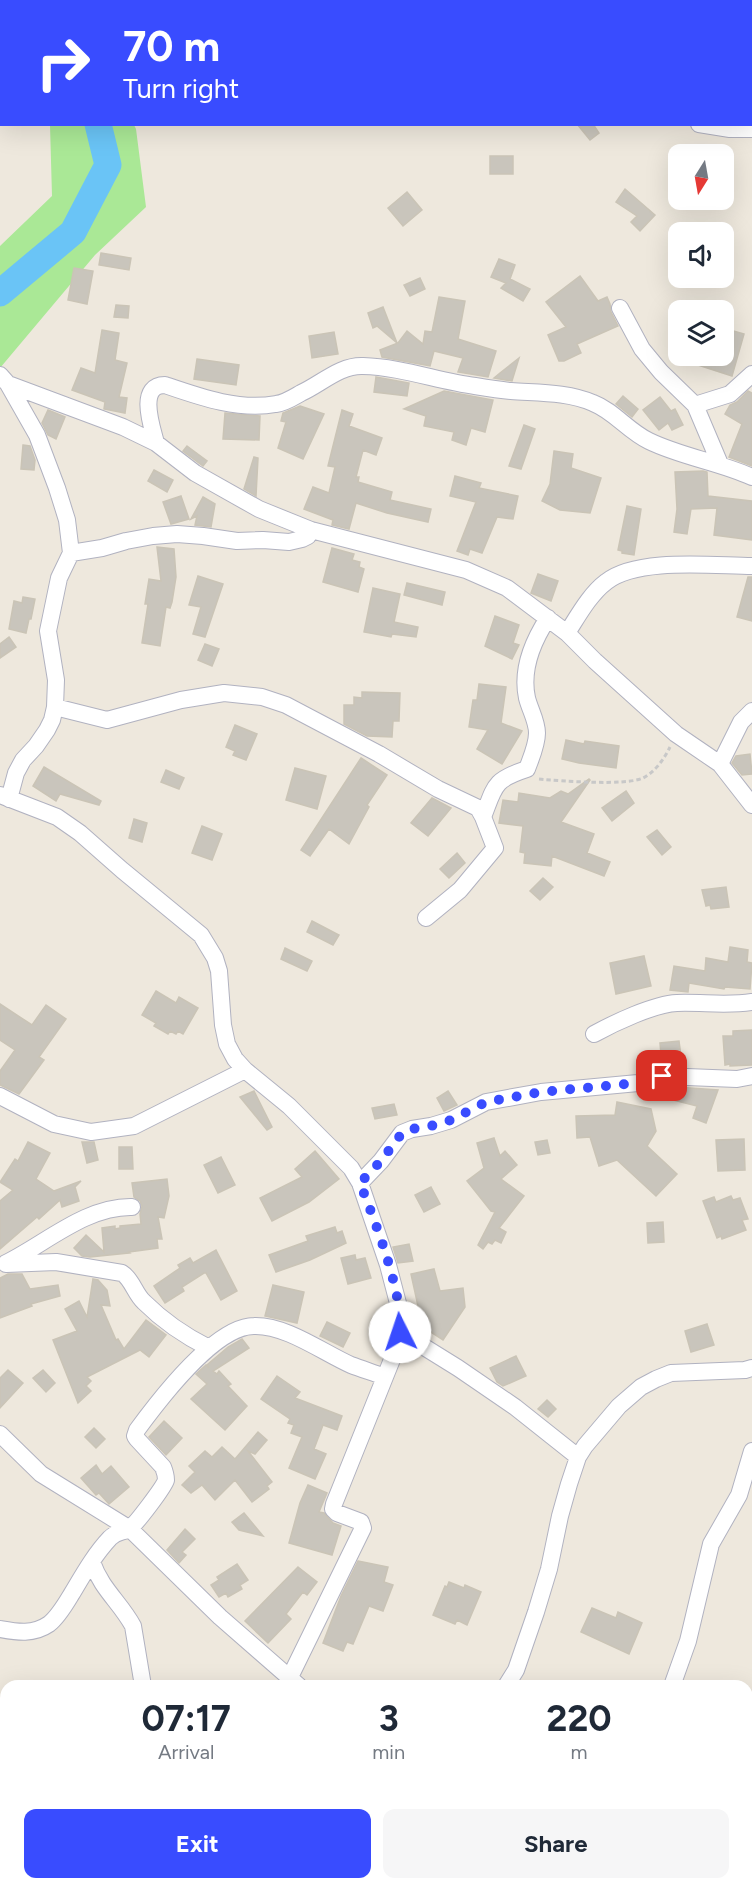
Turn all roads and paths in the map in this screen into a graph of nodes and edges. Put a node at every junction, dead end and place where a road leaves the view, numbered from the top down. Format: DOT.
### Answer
graph roads {
  1 [pos="711,126"];
  2 [pos="752,129"];
  3 [pos="620,308"];
  4 [pos="752,374"];
  5 [pos="4,380"];
  6 [pos="695,405"];
  7 [pos="156,443"];
  8 [pos="720,464"];
  9 [pos="752,477"];
  10 [pos="311,530"];
  11 [pos="71,553"];
  12 [pos="752,566"];
  13 [pos="548,618"];
  14 [pos="567,633"];
  15 [pos="55,707"];
  16 [pos="752,711"];
  17 [pos="676,734"];
  18 [pos="720,764"];
  19 [pos="507,776"];
  20 [pos="5,797"];
  21 [pos="752,805"];
  22 [pos="483,817"];
  23 [pos="426,918"];
  24 [pos="752,1002"];
  25 [pos="594,1034"];
  26 [pos="245,1070"];
  27 [pos="752,1076"];
  28 [pos="0,1096"];
  29 [pos="360,1183"];
  30 [pos="132,1207"];
  31 [pos="3,1265"];
  32 [pos="400,1332"];
  33 [pos="209,1348"];
  34 [pos="752,1368"];
  35 [pos="385,1377"];
  36 [pos="0,1434"];
  37 [pos="752,1451"];
  38 [pos="578,1457"];
  39 [pos="130,1529"];
  40 [pos="92,1562"];
  41 [pos="0,1629"];
  42 [pos="142,1680"];
  43 [pos="292,1680"];
  44 [pos="295,1680"];
  45 [pos="510,1680"];
  46 [pos="674,1680"];
  1 -- 2 [label="street"];
  3 -- 6 [label="street"];
  4 -- 6 [label="street"];
  5 -- 7 [label="street"];
  5 -- 11 [label="street"];
  6 -- 8 [label="street"];
  7 -- 8 [label="street"];
  7 -- 10 [label="street"];
  8 -- 9 [label="street"];
  10 -- 11 [label="street"];
  10 -- 13 [label="street"];
  11 -- 15 [label="street"];
  12 -- 14 [label="street"];
  13 -- 14 [label="street"];
  13 -- 19 [label="street"];
  14 -- 17 [label="street"];
  15 -- 20 [label="street"];
  15 -- 22 [label="street"];
  16 -- 18 [label="street"];
  17 -- 18 [label="street"];
  17 -- 19 [label="path"];
  18 -- 21 [label="street"];
  19 -- 22 [label="street"];
  20 -- 26 [label="street"];
  22 -- 23 [label="street"];
  24 -- 25 [label="street"];
  26 -- 28 [label="street"];
  26 -- 29 [label="street"];
  27 -- 29 [label="street"];
  29 -- 32 [label="street"];
  30 -- 31 [label="street"];
  31 -- 33 [label="street"];
  32 -- 35 [label="street"];
  32 -- 38 [label="street"];
  33 -- 35 [label="street"];
  33 -- 39 [label="street"];
  34 -- 38 [label="street"];
  35 -- 44 [label="street"];
  36 -- 39 [label="street"];
  37 -- 46 [label="street"];
  38 -- 45 [label="street"];
  39 -- 40 [label="street"];
  39 -- 43 [label="street"];
  40 -- 41 [label="street"];
  40 -- 42 [label="street"];
}
